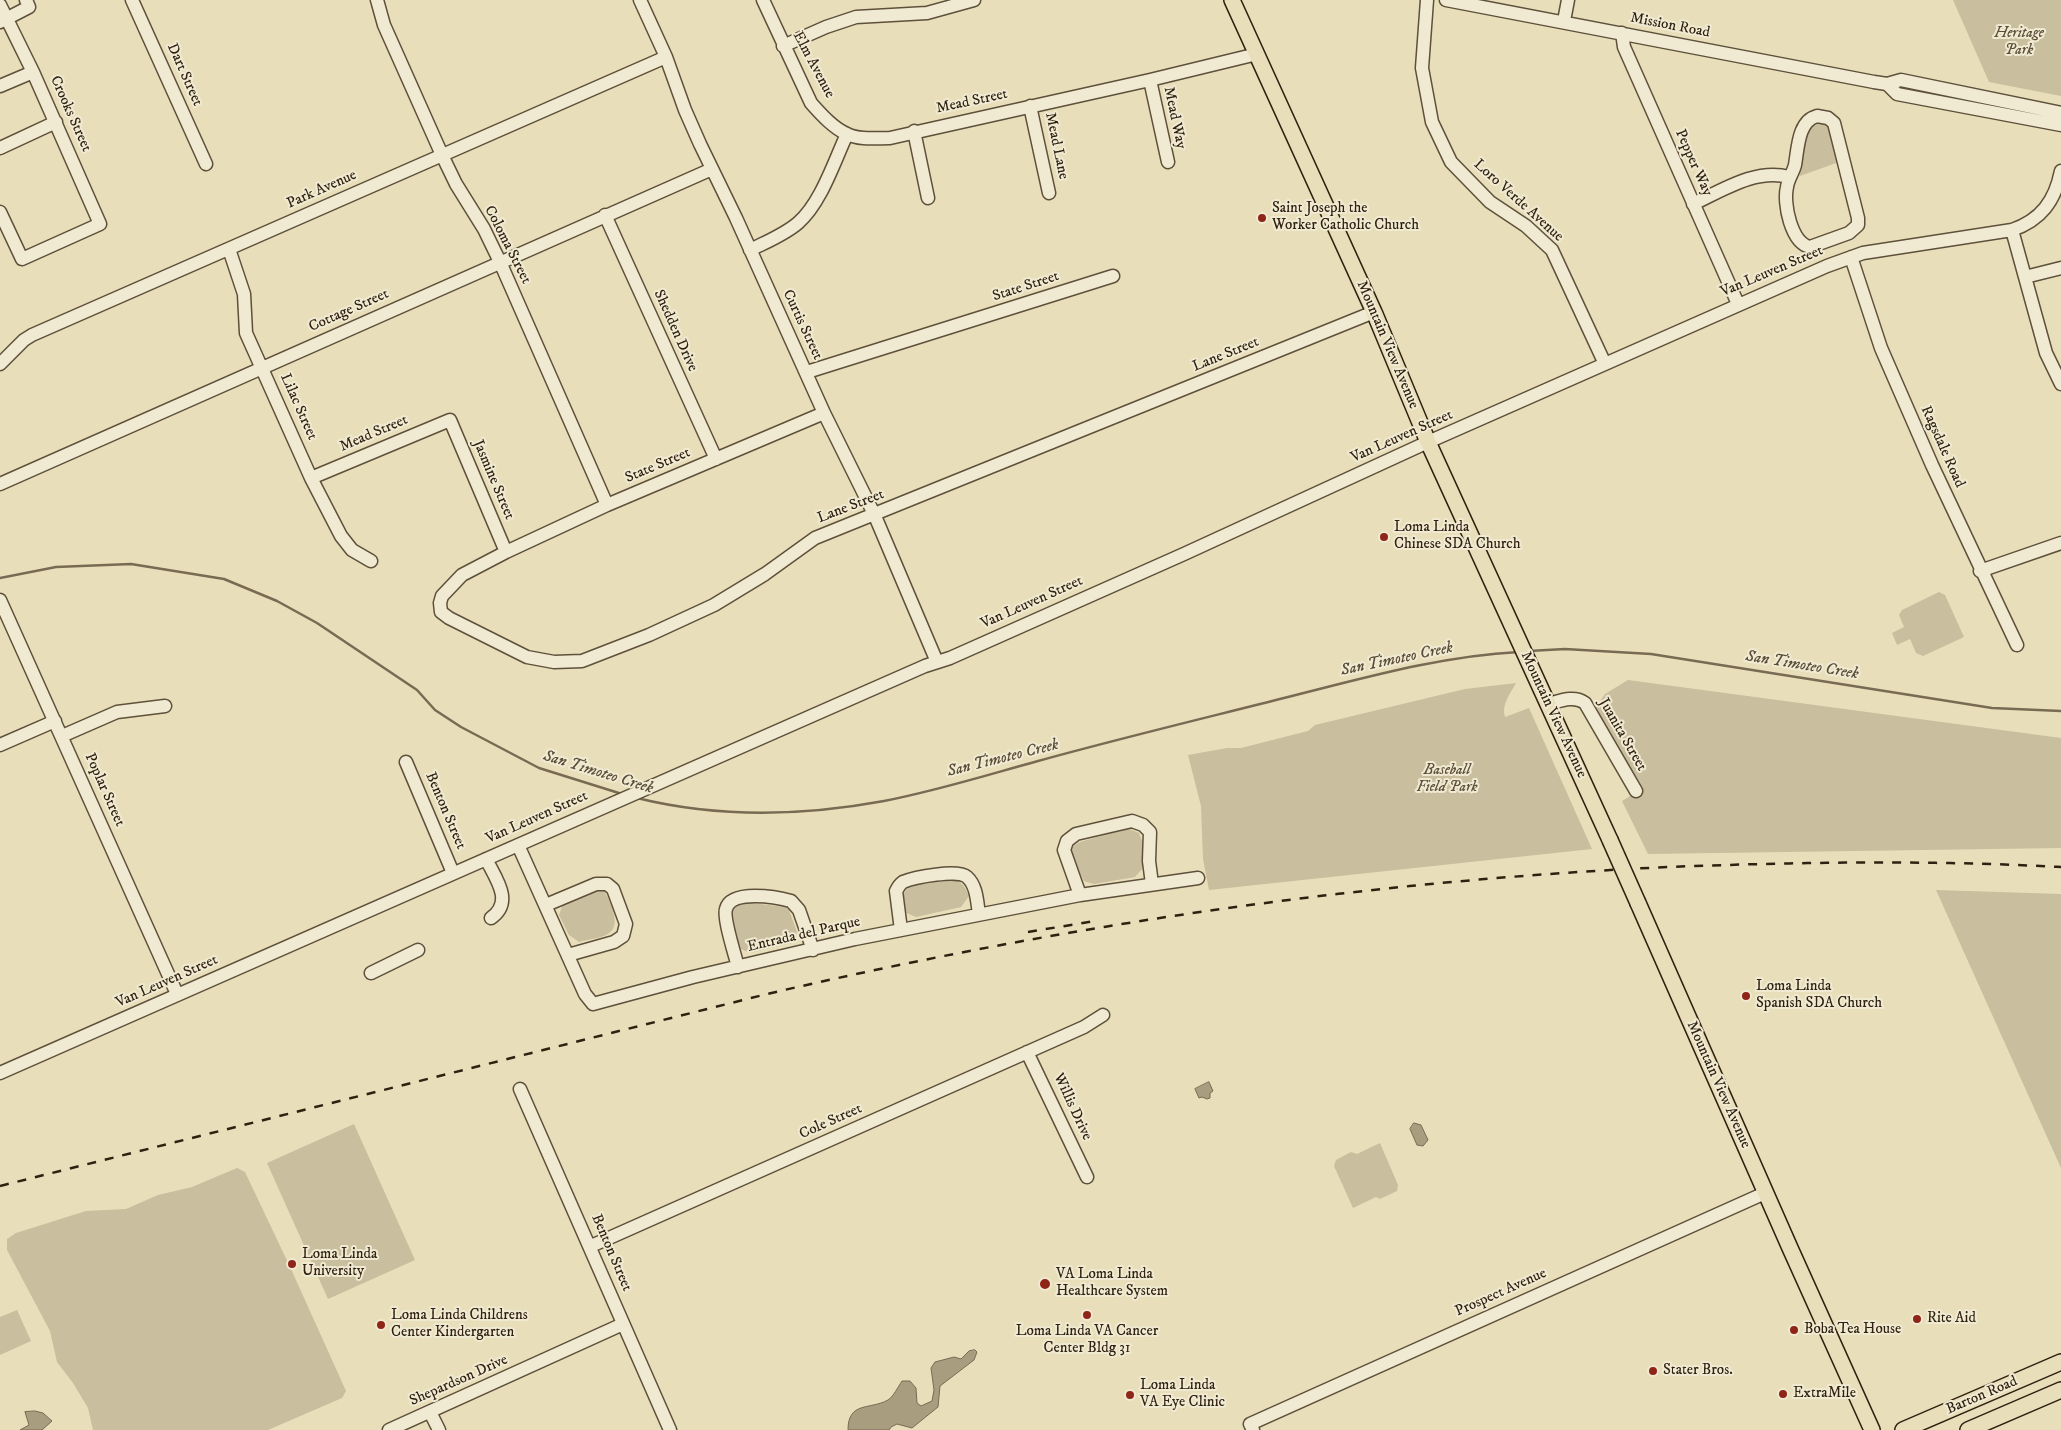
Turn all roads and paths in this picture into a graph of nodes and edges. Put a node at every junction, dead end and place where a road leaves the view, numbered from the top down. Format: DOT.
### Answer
graph roads {
  1 [pos="132,0"];
  2 [pos="377,0"];
  3 [pos="640,0"];
  4 [pos="763,0"];
  5 [pos="974,0"];
  6 [pos="1232,0"];
  7 [pos="1427,0"];
  8 [pos="1446,0"];
  9 [pos="1568,0"];
  10 [pos="28,4"];
  11 [pos="0,5"];
  12 [pos="3,21"];
  13 [pos="1564,21"];
  14 [pos="1622,33"];
  15 [pos="783,46"];
  16 [pos="1257,54"];
  17 [pos="666,57"];
  18 [pos="33,72"];
  19 [pos="1150,80"];
  20 [pos="1881,83"];
  21 [pos="0,86"];
  22 [pos="1030,106"];
  23 [pos="2061,113"];
  24 [pos="56,122"];
  25 [pos="2061,125"];
  26 [pos="914,131"];
  27 [pos="847,134"];
  28 [pos="0,148"];
  29 [pos="442,155"];
  30 [pos="1168,162"];
  31 [pos="206,164"];
  32 [pos="712,169"];
  33 [pos="2061,170"];
  34 [pos="1789,177"];
  35 [pos="1049,193"];
  36 [pos="928,198"];
  37 [pos="1693,204"];
  38 [pos="0,212"];
  39 [pos="605,215"];
  40 [pos="2012,230"];
  41 [pos="230,248"];
  42 [pos="750,250"];
  43 [pos="1851,256"];
  44 [pos="500,262"];
  45 [pos="2061,268"];
  46 [pos="1113,276"];
  47 [pos="2025,276"];
  48 [pos="1738,304"];
  49 [pos="1374,312"];
  50 [pos="0,364"];
  51 [pos="1605,364"];
  52 [pos="263,367"];
  53 [pos="806,372"];
  54 [pos="2059,377"];
  55 [pos="824,413"];
  56 [pos="450,420"];
  57 [pos="1428,442"];
  58 [pos="716,459"];
  59 [pos="312,478"];
  60 [pos="0,484"];
  61 [pos="607,505"];
  62 [pos="875,516"];
  63 [pos="2061,543"];
  64 [pos="506,552"];
  65 [pos="371,561"];
  66 [pos="1980,571"];
  67 [pos="0,600"];
  68 [pos="2016,645"];
  69 [pos="937,662"];
  70 [pos="1548,704"];
  71 [pos="165,706"];
  72 [pos="55,721"];
  73 [pos="62,736"];
  74 [pos="0,745"];
  75 [pos="406,762"];
  76 [pos="1636,791"];
  77 [pos="518,845"];
  78 [pos="486,859"];
  79 [pos="453,873"];
  80 [pos="1198,878"];
  81 [pos="1152,884"];
  82 [pos="1080,895"];
  83 [pos="546,905"];
  84 [pos="979,914"];
  85 [pos="491,918"];
  86 [pos="901,930"];
  87 [pos="418,950"];
  88 [pos="813,950"];
  89 [pos="568,954"];
  90 [pos="738,967"];
  91 [pos="371,973"];
  92 [pos="177,994"];
  93 [pos="1103,1015"];
  94 [pos="1027,1052"];
  95 [pos="0,1073"];
  96 [pos="520,1089"];
  97 [pos="1087,1177"];
  98 [pos="1765,1193"];
  99 [pos="591,1246"];
  100 [pos="623,1324"];
  101 [pos="2061,1362"];
  102 [pos="2061,1390"];
  103 [pos="430,1412"];
  104 [pos="1252,1427"];
  105 [pos="389,1430"];
  106 [pos="439,1430"];
  107 [pos="669,1430"];
  108 [pos="1872,1430"];
  109 [pos="1904,1430"];
  110 [pos="1968,1430"];
  1 -- 31 [label="street, Dart Street"];
  2 -- 29 [label="street, Coloma Street"];
  3 -- 17 [label="street, Curtis Street"];
  4 -- 15 [label="street, Elm Avenue"];
  5 -- 15 [label="street"];
  6 -- 16 [label="main road, Mountain View Avenue"];
  7 -- 51 [label="street, Loro Verde Avenue"];
  8 -- 13 [label="street, Mission Road"];
  9 -- 13 [label="street"];
  10 -- 12 [label="street"];
  11 -- 12 [label="street, Crooks Street"];
  12 -- 18 [label="street, Crooks Street"];
  13 -- 14 [label="street, Mission Road"];
  14 -- 20 [label="street, Mission Road"];
  14 -- 37 [label="street, Pepper Way"];
  15 -- 27 [label="street, Elm Avenue"];
  16 -- 19 [label="street, Mead Street"];
  16 -- 49 [label="main road, Mountain View Avenue"];
  17 -- 29 [label="street, Park Avenue"];
  17 -- 32 [label="street, Curtis Street"];
  18 -- 21 [label="street"];
  18 -- 24 [label="street, Crooks Street"];
  19 -- 22 [label="street, Mead Street"];
  19 -- 30 [label="street, Mead Way"];
  20 -- 23 [label="street, Mission Road"];
  20 -- 25 [label="street, Mission Road"];
  22 -- 26 [label="street, Mead Street"];
  22 -- 35 [label="street, Mead Lane"];
  24 -- 28 [label="street"];
  24 -- 38 [label="street, Crooks Street"];
  26 -- 27 [label="street, Mead Street"];
  26 -- 36 [label="street"];
  27 -- 42 [label="street"];
  29 -- 41 [label="street, Park Avenue"];
  29 -- 44 [label="street, Coloma Street"];
  32 -- 39 [label="street, Cottage Street"];
  32 -- 42 [label="street, Curtis Street"];
  33 -- 40 [label="street, Van Leuven Street"];
  34 -- 34 [label="street"];
  34 -- 37 [label="street"];
  37 -- 48 [label="street, Pepper Way"];
  39 -- 44 [label="street, Cottage Street"];
  39 -- 58 [label="street, Shedden Drive"];
  40 -- 43 [label="street, Van Leuven Street"];
  40 -- 47 [label="street"];
  41 -- 50 [label="street, Park Avenue"];
  41 -- 52 [label="street, Lilac Street"];
  42 -- 53 [label="street, Curtis Street"];
  43 -- 48 [label="street, Van Leuven Street"];
  43 -- 66 [label="street, Ragsdale Road"];
  44 -- 52 [label="street, Cottage Street"];
  44 -- 61 [label="street, Coloma Street"];
  45 -- 47 [label="street"];
  46 -- 53 [label="street, State Street"];
  47 -- 54 [label="street"];
  48 -- 51 [label="street, Van Leuven Street"];
  49 -- 57 [label="main road, Mountain View Avenue"];
  49 -- 62 [label="street, Lane Street"];
  51 -- 57 [label="street, Van Leuven Street"];
  52 -- 59 [label="street, Lilac Street"];
  52 -- 60 [label="street, Cottage Street"];
  53 -- 55 [label="street, Curtis Street"];
  55 -- 58 [label="street, State Street"];
  55 -- 62 [label="street, Curtis Street"];
  56 -- 59 [label="street, Mead Street"];
  56 -- 64 [label="street, Jasmine Street"];
  57 -- 69 [label="street, Van Leuven Street"];
  57 -- 70 [label="main road, Mountain View Avenue"];
  58 -- 61 [label="street, State Street"];
  59 -- 65 [label="street, Lilac Street"];
  61 -- 64 [label="street, State Street"];
  62 -- 64 [label="street, Lane Street"];
  62 -- 69 [label="street, Curtis Street"];
  63 -- 66 [label="street"];
  66 -- 68 [label="street, Ragsdale Road"];
  67 -- 72 [label="street, Poplar Street"];
  69 -- 77 [label="street, Van Leuven Street"];
  70 -- 76 [label="street, Juanita Street"];
  70 -- 98 [label="main road, Mountain View Avenue, bridge"];
  71 -- 73 [label="street"];
  72 -- 73 [label="street, Poplar Street"];
  72 -- 74 [label="street"];
  73 -- 92 [label="street, Poplar Street"];
  75 -- 79 [label="street, Benton Street"];
  77 -- 78 [label="street, Van Leuven Street"];
  77 -- 83 [label="street, Entrada del Parque"];
  78 -- 79 [label="street, Van Leuven Street"];
  78 -- 85 [label="street"];
  79 -- 92 [label="street, Van Leuven Street"];
  80 -- 81 [label="street, Entrada del Parque"];
  81 -- 82 [label="street, Entrada del Parque"];
  81 -- 82 [label="street"];
  82 -- 84 [label="street, Entrada del Parque"];
  83 -- 89 [label="street, Entrada del Parque"];
  83 -- 89 [label="street"];
  84 -- 86 [label="street, Entrada del Parque"];
  84 -- 86 [label="street"];
  86 -- 88 [label="street, Entrada del Parque"];
  87 -- 91 [label="street"];
  88 -- 90 [label="street, Entrada del Parque"];
  88 -- 90 [label="street"];
  89 -- 90 [label="street, Entrada del Parque"];
  92 -- 95 [label="street, Van Leuven Street"];
  93 -- 94 [label="street, Cole Street"];
  94 -- 97 [label="street, Willis Drive"];
  94 -- 99 [label="street, Cole Street"];
  96 -- 99 [label="street, Benton Street"];
  98 -- 104 [label="street, Prospect Avenue"];
  98 -- 108 [label="main road, Mountain View Avenue"];
  99 -- 100 [label="street, Benton Street"];
  100 -- 103 [label="street, Shepardson Drive"];
  100 -- 107 [label="street, Benton Street"];
  101 -- 109 [label="main road, Barton Road"];
  102 -- 110 [label="main road, Barton Road"];
  103 -- 105 [label="street, Shepardson Drive"];
  103 -- 106 [label="street"];
}
